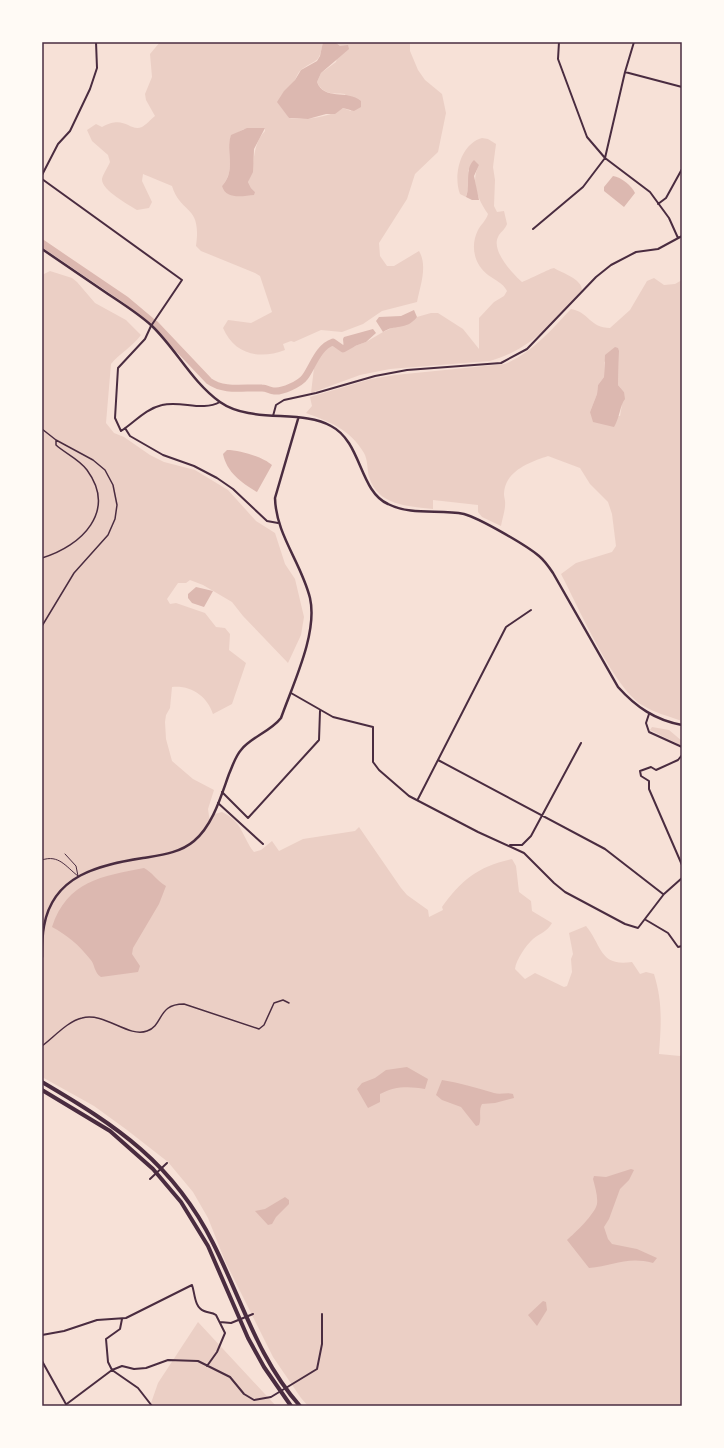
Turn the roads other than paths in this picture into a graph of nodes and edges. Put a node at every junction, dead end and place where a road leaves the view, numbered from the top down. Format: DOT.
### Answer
graph roads {
  1 [pos="96,42"];
  2 [pos="560,42"];
  3 [pos="634,42"];
  4 [pos="624,72"];
  5 [pos="682,87"];
  6 [pos="605,158"];
  7 [pos="682,169"];
  8 [pos="42,175"];
  9 [pos="42,180"];
  10 [pos="658,204"];
  11 [pos="533,229"];
  12 [pos="682,236"];
  13 [pos="678,238"];
  14 [pos="42,249"];
  15 [pos="152,326"];
  16 [pos="220,402"];
  17 [pos="274,416"];
  18 [pos="298,419"];
  19 [pos="125,428"];
  20 [pos="42,429"];
  21 [pos="56,440"];
  22 [pos="278,523"];
  23 [pos="42,558"];
  24 [pos="531,610"];
  25 [pos="42,626"];
  26 [pos="290,692"];
  27 [pos="320,711"];
  28 [pos="649,714"];
  29 [pos="682,725"];
  30 [pos="581,742"];
  31 [pos="682,747"];
  32 [pos="682,755"];
  33 [pos="438,760"];
  34 [pos="222,792"];
  35 [pos="418,799"];
  36 [pos="218,803"];
  37 [pos="542,816"];
  38 [pos="263,844"];
  39 [pos="508,845"];
  40 [pos="65,854"];
  41 [pos="42,860"];
  42 [pos="682,865"];
  43 [pos="78,876"];
  44 [pos="682,878"];
  45 [pos="664,894"];
  46 [pos="646,920"];
  47 [pos="682,946"];
  48 [pos="42,957"];
  49 [pos="290,1002"];
  50 [pos="42,1046"];
  51 [pos="42,1082"];
  52 [pos="42,1090"];
  53 [pos="167,1164"];
  54 [pos="150,1179"];
  55 [pos="253,1314"];
  56 [pos="322,1314"];
  57 [pos="122,1319"];
  58 [pos="220,1322"];
  59 [pos="42,1335"];
  60 [pos="42,1361"];
  61 [pos="207,1366"];
  62 [pos="112,1370"];
  63 [pos="66,1406"];
  64 [pos="152,1406"];
  65 [pos="292,1406"];
  66 [pos="300,1406"];
  1 -- 8 [label="street"];
  2 -- 6 [label="street"];
  3 -- 4 [label="street"];
  4 -- 5 [label="street"];
  4 -- 6 [label="street"];
  6 -- 10 [label="street"];
  6 -- 11 [label="street"];
  7 -- 10 [label="street"];
  9 -- 15 [label="street"];
  10 -- 13 [label="street"];
  12 -- 13 [label="street"];
  13 -- 17 [label="street"];
  14 -- 15 [label="street"];
  15 -- 16 [label="street"];
  15 -- 19 [label="street"];
  16 -- 17 [label="street"];
  16 -- 19 [label="street"];
  17 -- 18 [label="street"];
  18 -- 22 [label="street"];
  18 -- 28 [label="street"];
  19 -- 22 [label="street"];
  20 -- 21 [label="street"];
  21 -- 23 [label="street"];
  21 -- 25 [label="street"];
  22 -- 26 [label="street"];
  24 -- 33 [label="street"];
  26 -- 27 [label="street"];
  26 -- 34 [label="street"];
  27 -- 34 [label="street"];
  27 -- 35 [label="street"];
  28 -- 29 [label="street"];
  28 -- 31 [label="street"];
  30 -- 37 [label="street"];
  32 -- 42 [label="street"];
  33 -- 35 [label="street"];
  33 -- 37 [label="street"];
  34 -- 36 [label="street"];
  35 -- 39 [label="street"];
  36 -- 38 [label="street"];
  36 -- 43 [label="street"];
  37 -- 39 [label="street"];
  37 -- 45 [label="street"];
  39 -- 46 [label="street"];
  40 -- 43 [label="lane"];
  41 -- 43 [label="lane"];
  43 -- 48 [label="street"];
  44 -- 45 [label="street"];
  45 -- 46 [label="street"];
  46 -- 47 [label="street"];
  49 -- 50 [label="street"];
  51 -- 66 [label="highway"];
  52 -- 65 [label="highway"];
  53 -- 54 [label="street"];
  55 -- 58 [label="street"];
  56 -- 61 [label="street"];
  57 -- 58 [label="street"];
  57 -- 59 [label="street"];
  57 -- 62 [label="street"];
  58 -- 61 [label="street"];
  60 -- 63 [label="street"];
  61 -- 62 [label="street"];
  62 -- 63 [label="street"];
  62 -- 64 [label="street"];
}
